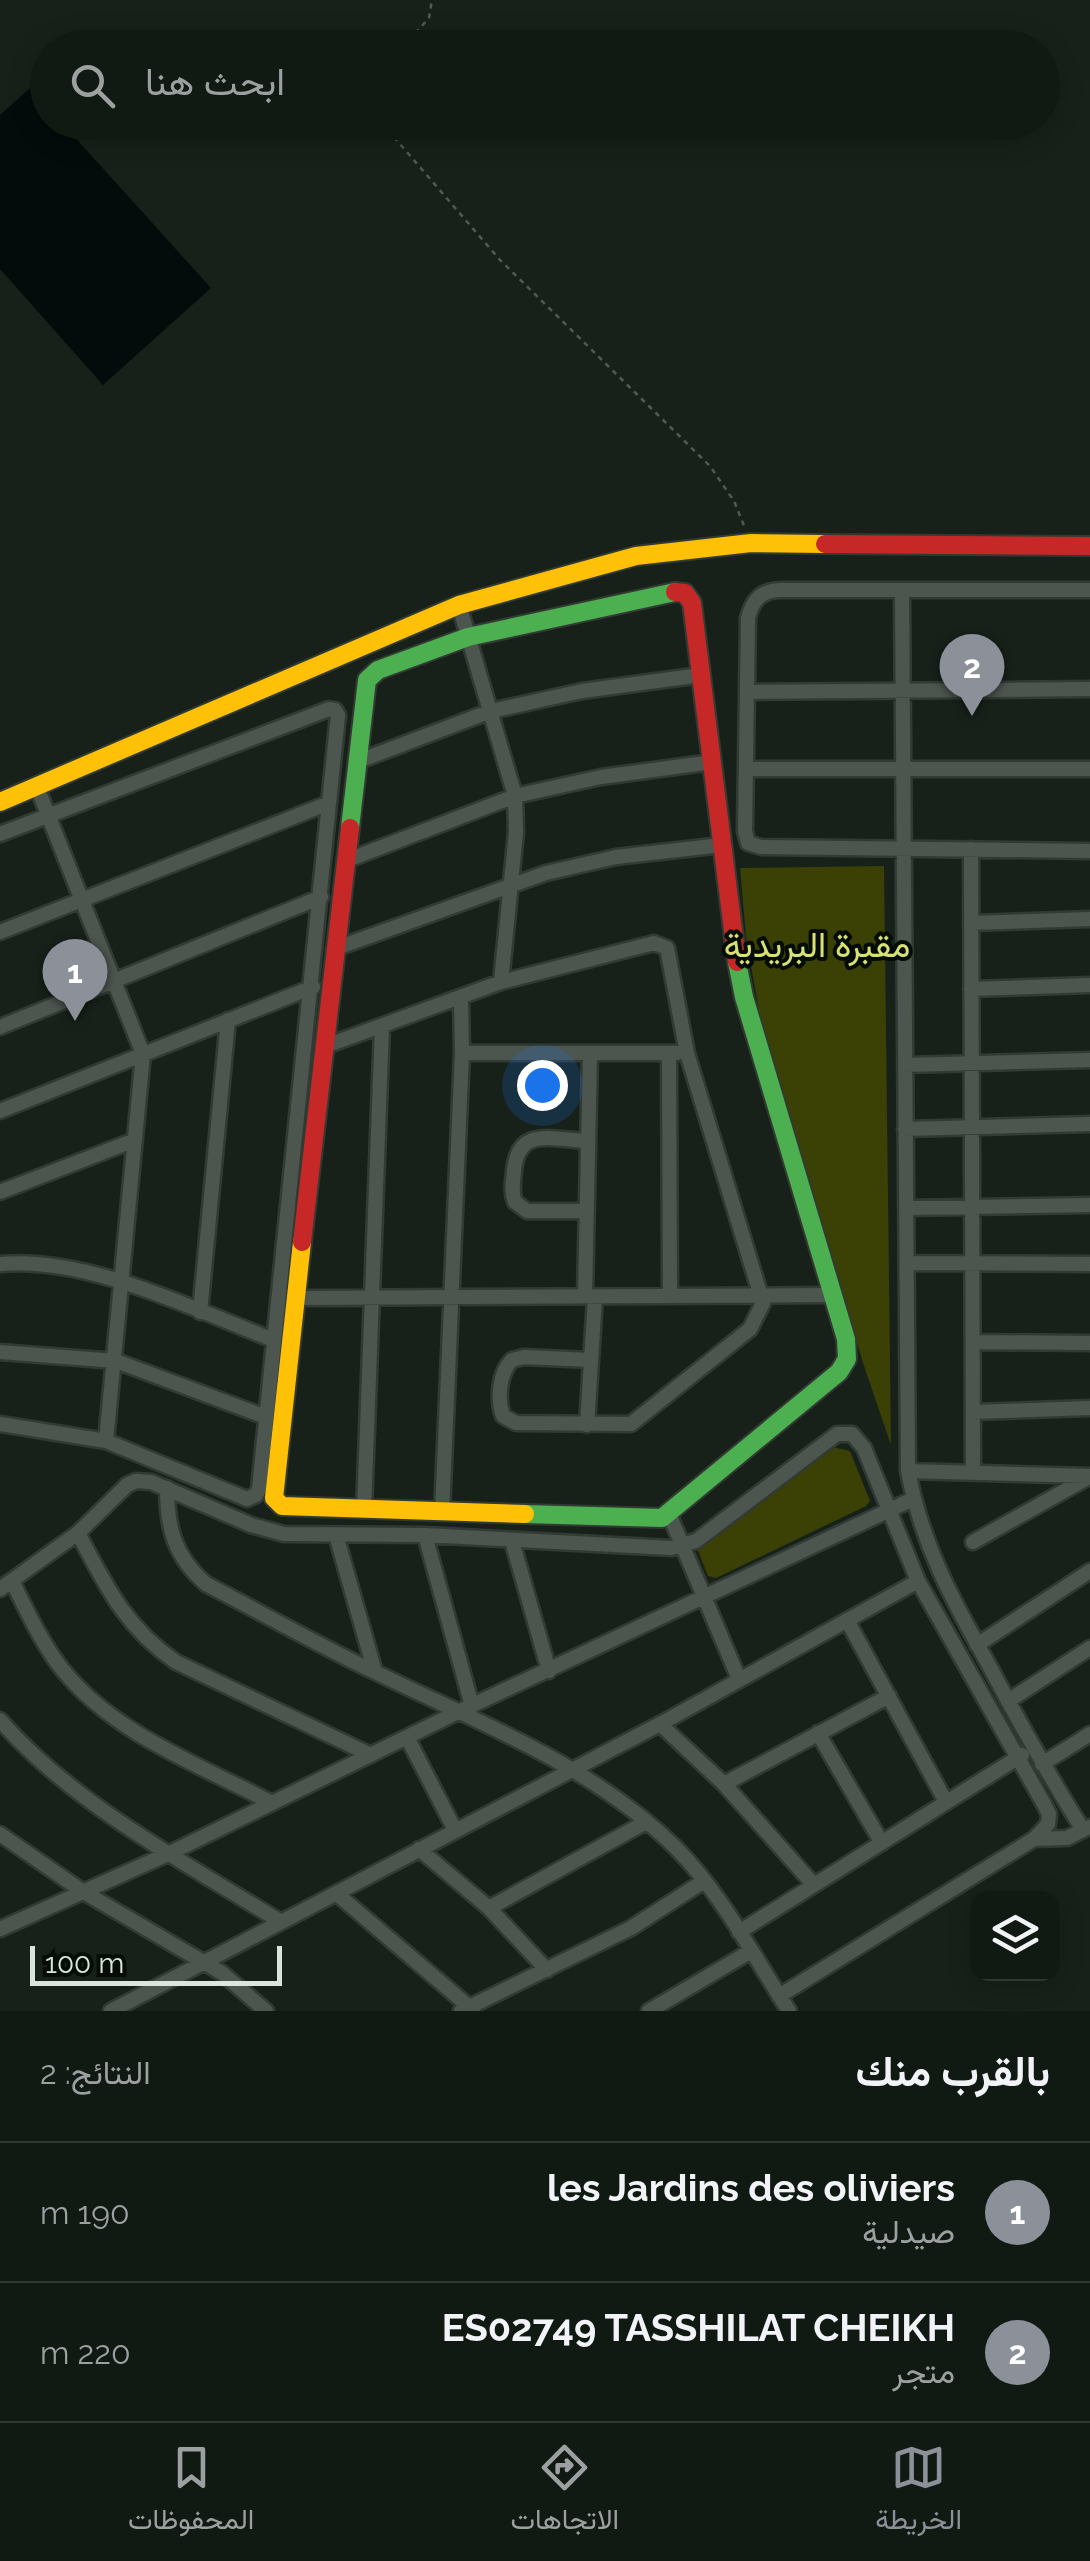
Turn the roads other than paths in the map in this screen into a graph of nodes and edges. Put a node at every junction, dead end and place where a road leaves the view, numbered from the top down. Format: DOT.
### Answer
graph roads {
  1 [pos="1090,546"];
  2 [pos="902,590"];
  3 [pos="1090,590"];
  4 [pos="460,605"];
  5 [pos="468,637"];
  6 [pos="701,675"];
  7 [pos="1090,689"];
  8 [pos="902,690"];
  9 [pos="747,692"];
  10 [pos="492,711"];
  11 [pos="356,762"];
  12 [pos="712,762"];
  13 [pos="747,769"];
  14 [pos="1090,769"];
  15 [pos="905,770"];
  16 [pos="37,787"];
  17 [pos="515,796"];
  18 [pos="0,802"];
  19 [pos="329,803"];
  20 [pos="48,815"];
  21 [pos="0,834"];
  22 [pos="722,844"];
  23 [pos="904,848"];
  24 [pos="971,849"];
  25 [pos="1090,851"];
  26 [pos="345,860"];
  27 [pos="511,883"];
  28 [pos="320,897"];
  29 [pos="82,900"];
  30 [pos="1090,919"];
  31 [pos="971,923"];
  32 [pos="0,932"];
  33 [pos="334,949"];
  34 [pos="114,980"];
  35 [pos="501,982"];
  36 [pos="1090,985"];
  37 [pos="312,986"];
  38 [pos="972,988"];
  39 [pos="461,997"];
  40 [pos="228,1020"];
  41 [pos="382,1026"];
  42 [pos="0,1027"];
  43 [pos="324,1048"];
  44 [pos="462,1053"];
  45 [pos="590,1053"];
  46 [pos="143,1054"];
  47 [pos="670,1054"];
  48 [pos="687,1054"];
  49 [pos="1090,1060"];
  50 [pos="972,1062"];
  51 [pos="905,1065"];
  52 [pos="0,1111"];
  53 [pos="1090,1124"];
  54 [pos="972,1128"];
  55 [pos="905,1130"];
  56 [pos="135,1140"];
  57 [pos="588,1141"];
  58 [pos="0,1192"];
  59 [pos="1090,1205"];
  60 [pos="972,1207"];
  61 [pos="906,1208"];
  62 [pos="587,1211"];
  63 [pos="973,1263"];
  64 [pos="0,1264"];
  65 [pos="908,1264"];
  66 [pos="1090,1264"];
  67 [pos="121,1283"];
  68 [pos="590,1296"];
  69 [pos="670,1296"];
  70 [pos="764,1296"];
  71 [pos="834,1296"];
  72 [pos="452,1297"];
  73 [pos="295,1298"];
  74 [pos="372,1298"];
  75 [pos="200,1312"];
  76 [pos="274,1340"];
  77 [pos="973,1342"];
  78 [pos="1090,1344"];
  79 [pos="0,1352"];
  80 [pos="591,1360"];
  81 [pos="116,1361"];
  82 [pos="1090,1408"];
  83 [pos="973,1412"];
  84 [pos="266,1417"];
  85 [pos="0,1424"];
  86 [pos="587,1424"];
  87 [pos="106,1440"];
  88 [pos="908,1471"];
  89 [pos="973,1473"];
  90 [pos="1090,1476"];
  91 [pos="167,1488"];
  92 [pos="914,1499"];
  93 [pos="364,1510"];
  94 [pos="442,1512"];
  95 [pos="888,1512"];
  96 [pos="669,1514"];
  97 [pos="78,1533"];
  98 [pos="336,1534"];
  99 [pos="425,1536"];
  100 [pos="512,1541"];
  101 [pos="973,1542"];
  102 [pos="682,1547"];
  103 [pos="1090,1571"];
  104 [pos="918,1581"];
  105 [pos="6,1585"];
  106 [pos="702,1598"];
  107 [pos="847,1620"];
  108 [pos="978,1645"];
  109 [pos="1090,1648"];
  110 [pos="375,1672"];
  111 [pos="549,1672"];
  112 [pos="739,1680"];
  113 [pos="889,1696"];
  114 [pos="1008,1701"];
  115 [pos="466,1708"];
  116 [pos="0,1720"];
  117 [pos="660,1724"];
  118 [pos="818,1733"];
  119 [pos="1090,1734"];
  120 [pos="407,1737"];
  121 [pos="1033,1748"];
  122 [pos="371,1755"];
  123 [pos="1017,1758"];
  124 [pos="1042,1764"];
  125 [pos="572,1769"];
  126 [pos="724,1784"];
  127 [pos="270,1802"];
  128 [pos="946,1802"];
  129 [pos="646,1822"];
  130 [pos="1086,1828"];
  131 [pos="455,1830"];
  132 [pos="0,1834"];
  133 [pos="1034,1840"];
  134 [pos="882,1842"];
  135 [pos="419,1848"];
  136 [pos="170,1854"];
  137 [pos="704,1881"];
  138 [pos="814,1885"];
  139 [pos="82,1891"];
  140 [pos="337,1894"];
  141 [pos="489,1908"];
  142 [pos="281,1922"];
  143 [pos="0,1929"];
  144 [pos="739,1932"];
  145 [pos="751,1951"];
  146 [pos="202,1961"];
  147 [pos="547,1970"];
  148 [pos="780,1996"];
  149 [pos="124,2008"];
  150 [pos="469,2010"];
  151 [pos="266,2011"];
  152 [pos="649,2011"];
  153 [pos="789,2011"];
  1 -- 4 [label="street"];
  2 -- 3 [label="street"];
  2 -- 8 [label="street"];
  2 -- 9 [label="street"];
  4 -- 5 [label="street"];
  4 -- 16 [label="street"];
  5 -- 6 [label="street"];
  5 -- 10 [label="street"];
  5 -- 11 [label="street"];
  6 -- 10 [label="street"];
  6 -- 12 [label="street"];
  7 -- 8 [label="street"];
  8 -- 9 [label="street"];
  8 -- 15 [label="street"];
  9 -- 13 [label="street"];
  10 -- 11 [label="street"];
  10 -- 17 [label="street"];
  11 -- 26 [label="street"];
  12 -- 17 [label="street"];
  12 -- 22 [label="street"];
  13 -- 15 [label="street"];
  13 -- 23 [label="street"];
  14 -- 15 [label="street"];
  15 -- 23 [label="street"];
  16 -- 18 [label="street"];
  16 -- 20 [label="street"];
  17 -- 26 [label="street"];
  17 -- 27 [label="street"];
  19 -- 20 [label="street"];
  19 -- 28 [label="street"];
  19 -- 29 [label="street"];
  20 -- 21 [label="street"];
  20 -- 29 [label="street"];
  22 -- 27 [label="street"];
  22 -- 71 [label="street"];
  23 -- 24 [label="street"];
  23 -- 51 [label="street"];
  24 -- 25 [label="street"];
  24 -- 31 [label="street"];
  26 -- 33 [label="street"];
  27 -- 33 [label="street"];
  27 -- 35 [label="street"];
  28 -- 34 [label="street"];
  28 -- 37 [label="street"];
  29 -- 32 [label="street"];
  29 -- 34 [label="street"];
  30 -- 31 [label="street"];
  31 -- 38 [label="street"];
  33 -- 43 [label="street"];
  34 -- 42 [label="street"];
  34 -- 46 [label="street"];
  35 -- 39 [label="street"];
  35 -- 48 [label="street"];
  36 -- 38 [label="street"];
  37 -- 40 [label="street"];
  37 -- 76 [label="street"];
  38 -- 50 [label="street"];
  39 -- 41 [label="street"];
  39 -- 44 [label="street"];
  40 -- 46 [label="street"];
  40 -- 75 [label="street"];
  41 -- 43 [label="street"];
  41 -- 74 [label="street"];
  43 -- 73 [label="street"];
  44 -- 45 [label="street"];
  44 -- 72 [label="street"];
  45 -- 47 [label="street"];
  45 -- 57 [label="street"];
  46 -- 52 [label="street"];
  46 -- 56 [label="street"];
  47 -- 48 [label="street"];
  47 -- 69 [label="street"];
  48 -- 70 [label="street"];
  49 -- 50 [label="street"];
  50 -- 51 [label="street"];
  50 -- 54 [label="street"];
  51 -- 55 [label="street"];
  53 -- 54 [label="street"];
  54 -- 55 [label="street"];
  54 -- 60 [label="street"];
  55 -- 61 [label="street"];
  56 -- 58 [label="street"];
  56 -- 67 [label="street"];
  57 -- 62 [label="street"];
  57 -- 62 [label="street"];
  59 -- 60 [label="street"];
  60 -- 61 [label="street"];
  60 -- 63 [label="street"];
  61 -- 65 [label="street"];
  62 -- 68 [label="street"];
  63 -- 65 [label="street"];
  63 -- 66 [label="street"];
  63 -- 77 [label="street"];
  64 -- 67 [label="street"];
  65 -- 88 [label="street"];
  67 -- 75 [label="street"];
  67 -- 81 [label="street"];
  68 -- 69 [label="street"];
  68 -- 72 [label="street"];
  68 -- 80 [label="street"];
  69 -- 70 [label="street"];
  70 -- 71 [label="street"];
  70 -- 86 [label="street"];
  71 -- 96 [label="street"];
  72 -- 74 [label="street"];
  72 -- 94 [label="street"];
  73 -- 74 [label="street"];
  73 -- 93 [label="street"];
  74 -- 93 [label="street"];
  75 -- 76 [label="street"];
  76 -- 84 [label="street"];
  77 -- 78 [label="street"];
  77 -- 83 [label="street"];
  79 -- 81 [label="street"];
  80 -- 86 [label="street"];
  80 -- 86 [label="street"];
  81 -- 84 [label="street"];
  81 -- 87 [label="street"];
  82 -- 83 [label="street"];
  83 -- 89 [label="street"];
  84 -- 87 [label="street"];
  85 -- 87 [label="street"];
  88 -- 89 [label="street"];
  88 -- 92 [label="street"];
  89 -- 90 [label="street"];
  90 -- 101 [label="street"];
  91 -- 97 [label="street"];
  91 -- 98 [label="street"];
  91 -- 110 [label="street"];
  92 -- 95 [label="street"];
  92 -- 108 [label="street"];
  93 -- 94 [label="street"];
  94 -- 96 [label="street"];
  95 -- 102 [label="street"];
  95 -- 104 [label="street"];
  95 -- 106 [label="street"];
  96 -- 102 [label="street"];
  97 -- 105 [label="street"];
  97 -- 122 [label="street"];
  98 -- 99 [label="street"];
  98 -- 110 [label="street"];
  99 -- 100 [label="street"];
  99 -- 115 [label="street"];
  100 -- 102 [label="street"];
  100 -- 111 [label="street"];
  102 -- 106 [label="street"];
  103 -- 108 [label="street"];
  104 -- 107 [label="street"];
  104 -- 123 [label="street"];
  105 -- 127 [label="street"];
  106 -- 111 [label="street"];
  106 -- 112 [label="street"];
  107 -- 112 [label="street"];
  107 -- 113 [label="street"];
  108 -- 114 [label="street"];
  109 -- 114 [label="street"];
  110 -- 115 [label="street"];
  111 -- 115 [label="street"];
  112 -- 117 [label="street"];
  113 -- 118 [label="street"];
  113 -- 128 [label="street"];
  114 -- 121 [label="street"];
  115 -- 120 [label="street"];
  115 -- 125 [label="street"];
  116 -- 136 [label="street"];
  117 -- 125 [label="street"];
  117 -- 126 [label="street"];
  118 -- 126 [label="street"];
  118 -- 134 [label="street"];
  119 -- 124 [label="street"];
  120 -- 122 [label="street"];
  120 -- 131 [label="street"];
  121 -- 123 [label="street"];
  121 -- 124 [label="street"];
  122 -- 127 [label="street"];
  123 -- 128 [label="street"];
  123 -- 133 [label="street"];
  124 -- 130 [label="street"];
  125 -- 129 [label="street"];
  125 -- 131 [label="street"];
  126 -- 138 [label="street"];
  127 -- 136 [label="street"];
  128 -- 134 [label="street"];
  129 -- 137 [label="street"];
  129 -- 141 [label="street"];
  130 -- 133 [label="street"];
  131 -- 135 [label="street"];
  132 -- 139 [label="street"];
  133 -- 148 [label="street"];
  134 -- 138 [label="street"];
  135 -- 140 [label="street"];
  135 -- 141 [label="street"];
  136 -- 139 [label="street"];
  136 -- 142 [label="street"];
  137 -- 144 [label="street"];
  137 -- 147 [label="street"];
  138 -- 144 [label="street"];
  139 -- 143 [label="street"];
  139 -- 146 [label="street"];
  140 -- 142 [label="street"];
  140 -- 150 [label="street"];
  141 -- 147 [label="street"];
  142 -- 146 [label="street"];
  144 -- 145 [label="street"];
  145 -- 148 [label="street"];
  145 -- 152 [label="street"];
  146 -- 149 [label="street"];
  146 -- 151 [label="street"];
  147 -- 150 [label="street"];
  148 -- 153 [label="street"];
}
